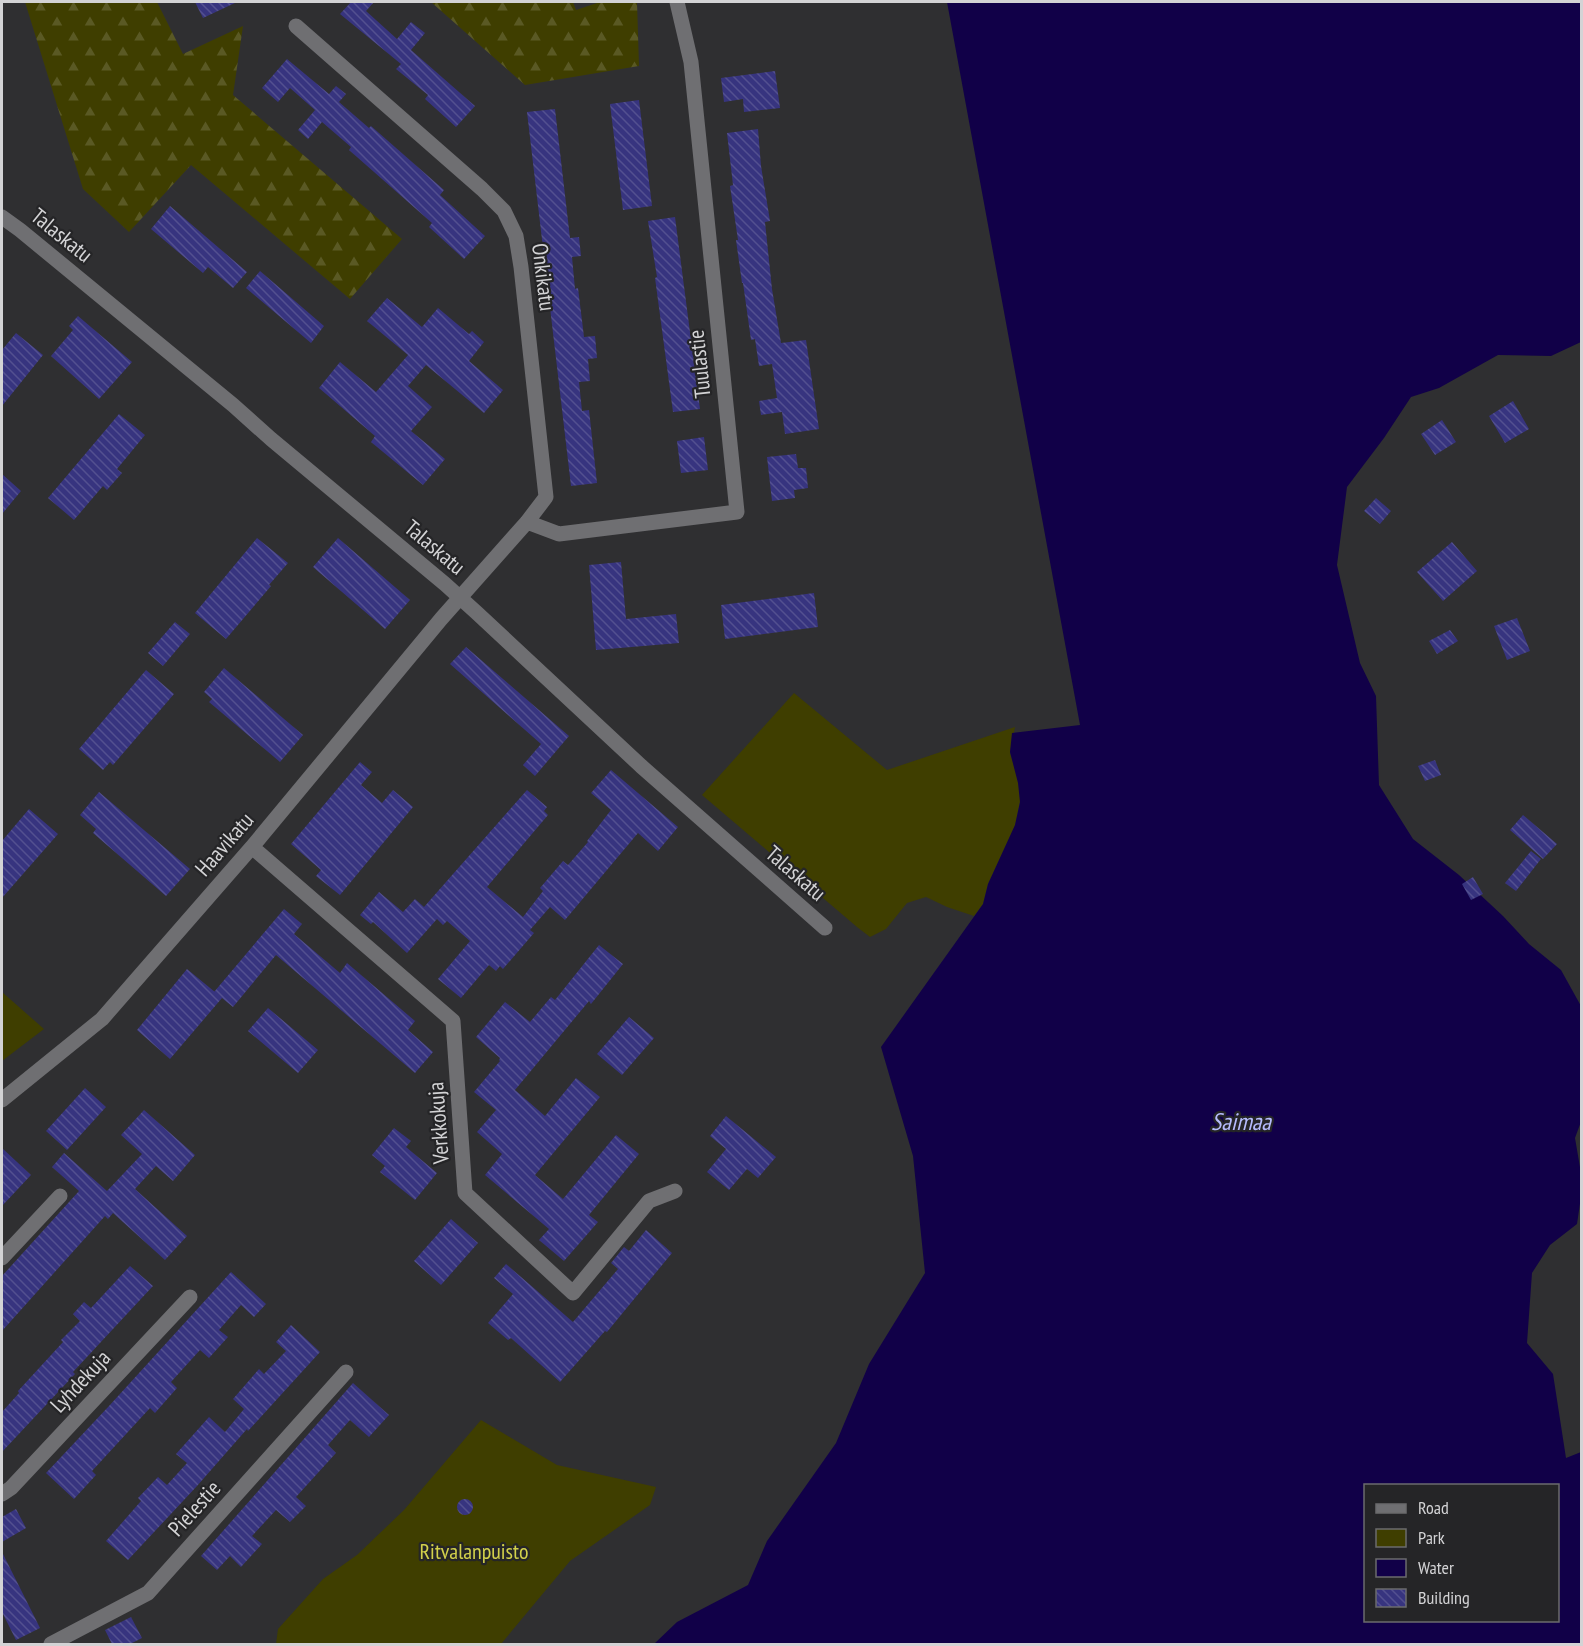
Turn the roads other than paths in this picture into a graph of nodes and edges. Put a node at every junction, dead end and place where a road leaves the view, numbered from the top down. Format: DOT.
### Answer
graph roads {
  1 [pos="677,2"];
  2 [pos="296,26"];
  3 [pos="2,217"];
  4 [pos="527,522"];
  5 [pos="460,598"];
  6 [pos="252,847"];
  7 [pos="825,928"];
  8 [pos="2,1100"];
  9 [pos="675,1191"];
  10 [pos="60,1196"];
  11 [pos="2,1258"];
  12 [pos="190,1297"];
  13 [pos="346,1372"];
  14 [pos="2,1494"];
  15 [pos="51,1644"];
  1 -- 4 [label="street, Tuulastie"];
  2 -- 4 [label="street, Onkikatu"];
  3 -- 5 [label="street, Talaskatu"];
  4 -- 5 [label="street, Onkikatu"];
  5 -- 6 [label="street, Haavikatu"];
  5 -- 7 [label="street, Talaskatu"];
  6 -- 8 [label="street, Haavikatu"];
  6 -- 9 [label="street, Verkkokuja"];
  10 -- 11 [label="street"];
  12 -- 14 [label="street, Lyhdekuja"];
  13 -- 15 [label="street, Pielestie"];
}
